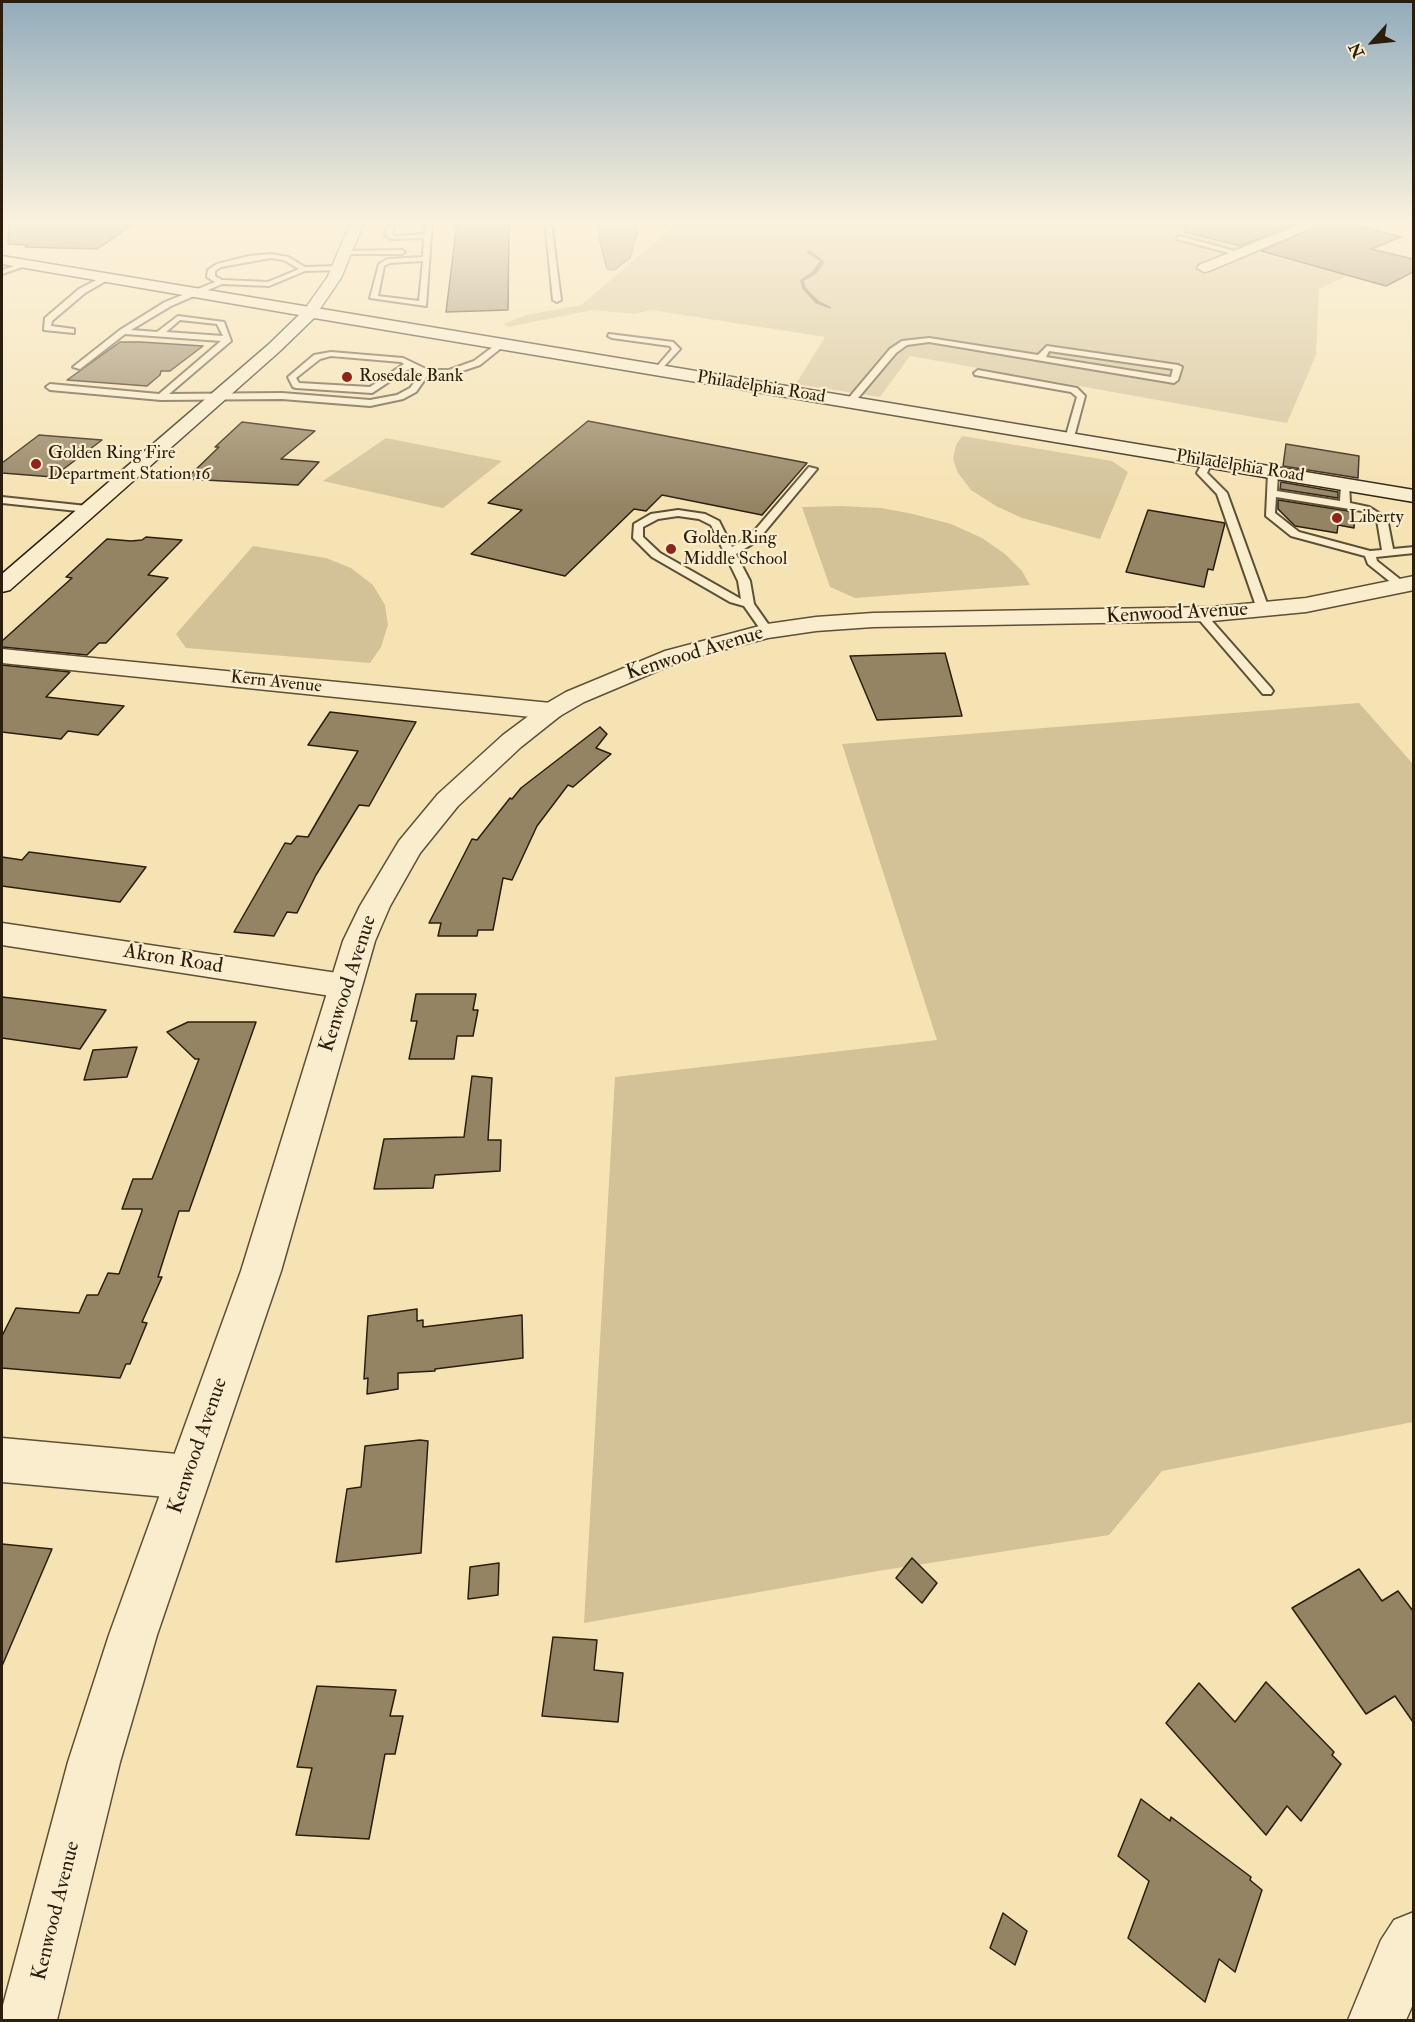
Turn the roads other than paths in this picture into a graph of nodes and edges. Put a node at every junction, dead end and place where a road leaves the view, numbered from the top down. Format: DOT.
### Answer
graph roads {
  1 [pos="52,316"];
  2 [pos="148,316"];
  3 [pos="307,316"];
  4 [pos="330,316"];
  5 [pos="71,331"];
  6 [pos="123,332"];
  7 [pos="159,334"];
  8 [pos="612,336"];
  9 [pos="228,339"];
  10 [pos="501,345"];
  11 [pos="1041,358"];
  12 [pos="410,364"];
  13 [pos="77,367"];
  14 [pos="657,371"];
  15 [pos="426,373"];
  16 [pos="978,373"];
  17 [pos="65,376"];
  18 [pos="161,397"];
  19 [pos="216,398"];
  20 [pos="850,402"];
  21 [pos="1070,439"];
  22 [pos="1207,462"];
  23 [pos="812,469"];
  24 [pos="1274,473"];
  25 [pos="1346,485"];
  26 [pos="1272,493"];
  27 [pos="1413,496"];
  28 [pos="2,500"];
  29 [pos="1345,505"];
  30 [pos="87,509"];
  31 [pos="1413,550"];
  32 [pos="1388,551"];
  33 [pos="730,553"];
  34 [pos="1370,554"];
  35 [pos="1408,584"];
  36 [pos="2,585"];
  37 [pos="1263,609"];
  38 [pos="1200,614"];
  39 [pos="758,617"];
  40 [pos="2,656"];
  41 [pos="1267,691"];
  42 [pos="551,711"];
  43 [pos="2,934"];
  44 [pos="344,986"];
  45 [pos="2,1460"];
  46 [pos="188,1478"];
  47 [pos="1413,1940"];
  48 [pos="28,2020"];
  49 [pos="1377,2020"];
  1 -- 5 [label="lane"];
  2 -- 6 [label="lane"];
  3 -- 19 [label="street"];
  4 -- 10 [label="street, Philadelphia Road"];
  6 -- 7 [label="lane"];
  6 -- 13 [label="lane"];
  7 -- 9 [label="lane"];
  7 -- 9 [label="lane"];
  8 -- 14 [label="lane"];
  9 -- 18 [label="lane"];
  10 -- 14 [label="street, Philadelphia Road"];
  10 -- 15 [label="lane"];
  11 -- 11 [label="lane"];
  11 -- 20 [label="lane"];
  12 -- 12 [label="lane"];
  12 -- 15 [label="lane"];
  14 -- 20 [label="street, Philadelphia Road"];
  15 -- 19 [label="lane"];
  16 -- 21 [label="lane"];
  17 -- 18 [label="lane"];
  18 -- 19 [label="lane"];
  19 -- 30 [label="street"];
  20 -- 21 [label="street, Philadelphia Road"];
  21 -- 22 [label="street, Philadelphia Road"];
  22 -- 24 [label="street, Philadelphia Road"];
  22 -- 37 [label="lane"];
  23 -- 33 [label="lane"];
  24 -- 25 [label="street, Philadelphia Road"];
  24 -- 26 [label="lane"];
  25 -- 27 [label="street, Philadelphia Road"];
  25 -- 29 [label="lane"];
  26 -- 29 [label="lane"];
  26 -- 34 [label="lane"];
  28 -- 30 [label="lane"];
  29 -- 32 [label="lane"];
  30 -- 36 [label="street"];
  31 -- 32 [label="lane"];
  32 -- 34 [label="lane"];
  33 -- 39 [label="lane"];
  33 -- 39 [label="lane"];
  34 -- 35 [label="lane"];
  35 -- 37 [label="street, Kenwood Avenue"];
  37 -- 38 [label="street, Kenwood Avenue"];
  38 -- 39 [label="street, Kenwood Avenue"];
  38 -- 41 [label="lane"];
  39 -- 42 [label="street, Kenwood Avenue"];
  40 -- 42 [label="street, Kern Avenue"];
  42 -- 44 [label="street, Kenwood Avenue"];
  43 -- 44 [label="street, Akron Road"];
  44 -- 46 [label="street, Kenwood Avenue"];
  45 -- 46 [label="street"];
  46 -- 48 [label="street, Kenwood Avenue"];
  47 -- 49 [label="street"];
}
